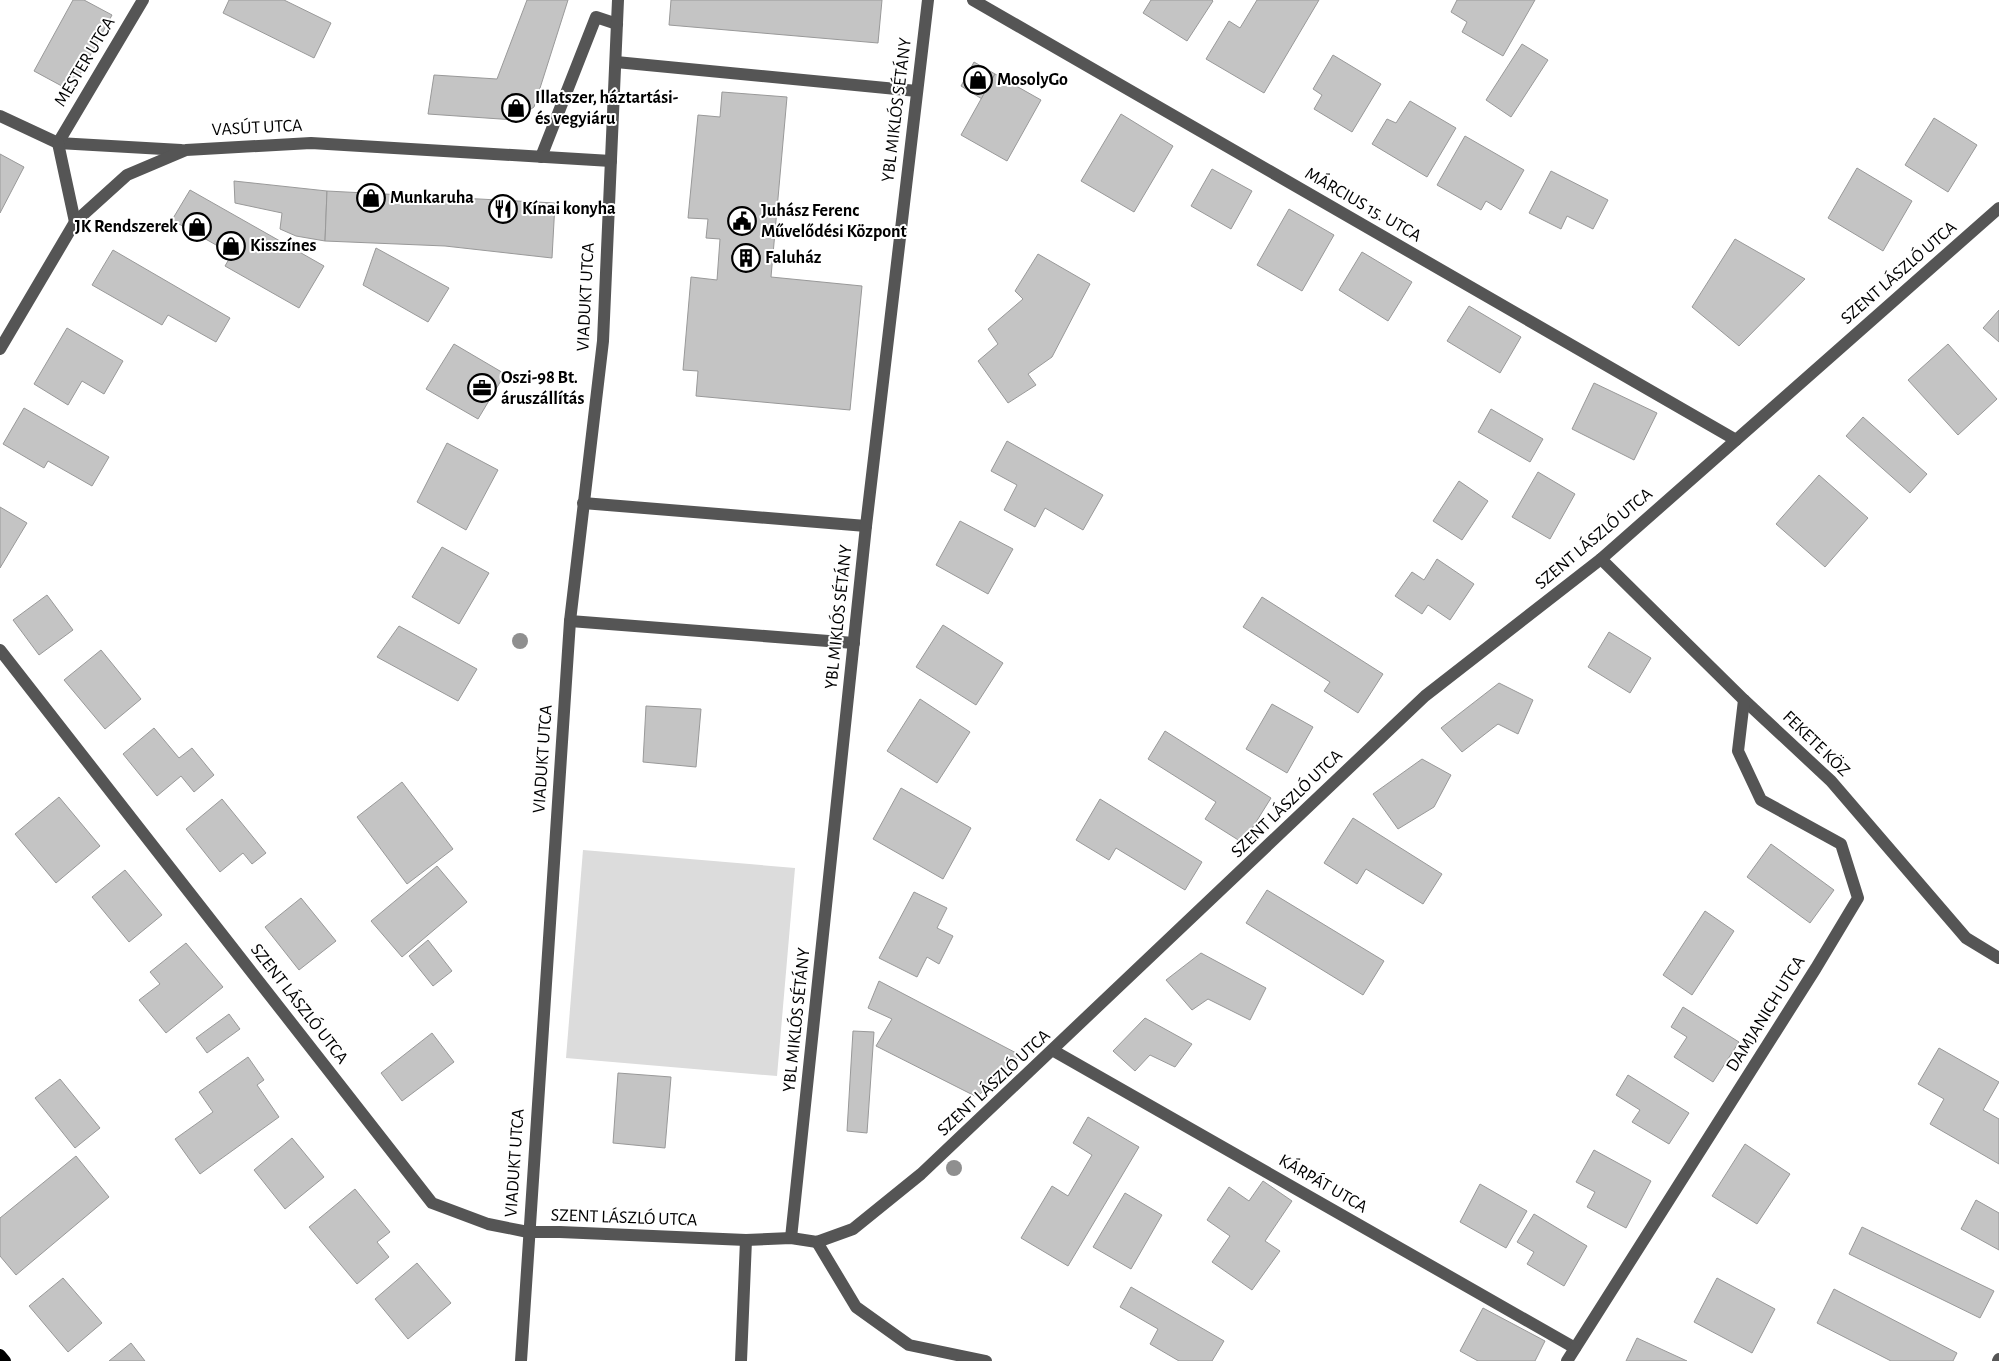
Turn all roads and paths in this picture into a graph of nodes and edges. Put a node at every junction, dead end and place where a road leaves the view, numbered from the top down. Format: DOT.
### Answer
graph roads {
  1 [pos="143,0"];
  2 [pos="618,0"];
  3 [pos="928,0"];
  4 [pos="973,0"];
  5 [pos="617,24"];
  6 [pos="616,62"];
  7 [pos="917,91"];
  8 [pos="0,116"];
  9 [pos="58,143"];
  10 [pos="186,150"];
  11 [pos="541,157"];
  12 [pos="611,161"];
  13 [pos="1999,208"];
  14 [pos="74,222"];
  15 [pos="0,348"];
  16 [pos="1736,440"];
  17 [pos="583,503"];
  18 [pos="866,526"];
  19 [pos="1600,559"];
  20 [pos="570,621"];
  21 [pos="854,643"];
  22 [pos="0,650"];
  23 [pos="1744,700"];
  24 [pos="1999,958"];
  25 [pos="1054,1050"];
  26 [pos="528,1232"];
  27 [pos="791,1238"];
  28 [pos="746,1240"];
  29 [pos="817,1242"];
  30 [pos="1575,1348"];
  31 [pos="0,1355"];
  32 [pos="4,1361"];
  33 [pos="520,1361"];
  34 [pos="741,1361"];
  35 [pos="986,1361"];
  36 [pos="1567,1361"];
  1 -- 9 [label="street, MESTER UTCA"];
  2 -- 5 [label="street, VIADUKT UTCA"];
  3 -- 7 [label="street, YBL MIKLÓS SÉTÁNY"];
  4 -- 16 [label="street, MÁRCIUS 15. UTCA"];
  5 -- 6 [label="street, VIADUKT UTCA"];
  5 -- 11 [label="street"];
  6 -- 7 [label="street"];
  6 -- 12 [label="street, VIADUKT UTCA"];
  7 -- 18 [label="street, YBL MIKLÓS SÉTÁNY"];
  8 -- 9 [label="street"];
  9 -- 10 [label="street"];
  9 -- 14 [label="street"];
  10 -- 11 [label="street, VASÚT UTCA"];
  10 -- 14 [label="street, VASÚT UTCA"];
  11 -- 12 [label="street, VASÚT UTCA"];
  12 -- 17 [label="street, VIADUKT UTCA"];
  13 -- 16 [label="street, SZENT LÁSZLÓ UTCA"];
  14 -- 15 [label="street, VASÚT UTCA"];
  16 -- 19 [label="street, SZENT LÁSZLÓ UTCA"];
  17 -- 18 [label="street"];
  17 -- 20 [label="street, VIADUKT UTCA"];
  18 -- 21 [label="street, YBL MIKLÓS SÉTÁNY"];
  19 -- 23 [label="street, FEKETE KÖZ"];
  19 -- 25 [label="street, SZENT LÁSZLÓ UTCA"];
  20 -- 21 [label="street"];
  20 -- 26 [label="street, VIADUKT UTCA"];
  21 -- 27 [label="street, YBL MIKLÓS SÉTÁNY"];
  22 -- 26 [label="street, SZENT LÁSZLÓ UTCA"];
  23 -- 24 [label="street, FEKETE KÖZ"];
  23 -- 30 [label="street, DAMJANICH UTCA"];
  25 -- 29 [label="street, SZENT LÁSZLÓ UTCA"];
  25 -- 30 [label="street, KÁRPÁT UTCA"];
  26 -- 28 [label="street, SZENT LÁSZLÓ UTCA"];
  26 -- 33 [label="street, VIADUKT UTCA"];
  27 -- 28 [label="street, SZENT LÁSZLÓ UTCA"];
  27 -- 29 [label="street, SZENT LÁSZLÓ UTCA"];
  28 -- 34 [label="street"];
  29 -- 35 [label="street"];
  30 -- 36 [label="street, DAMJANICH UTCA"];
  31 -- 32 [label="main road"];
}
